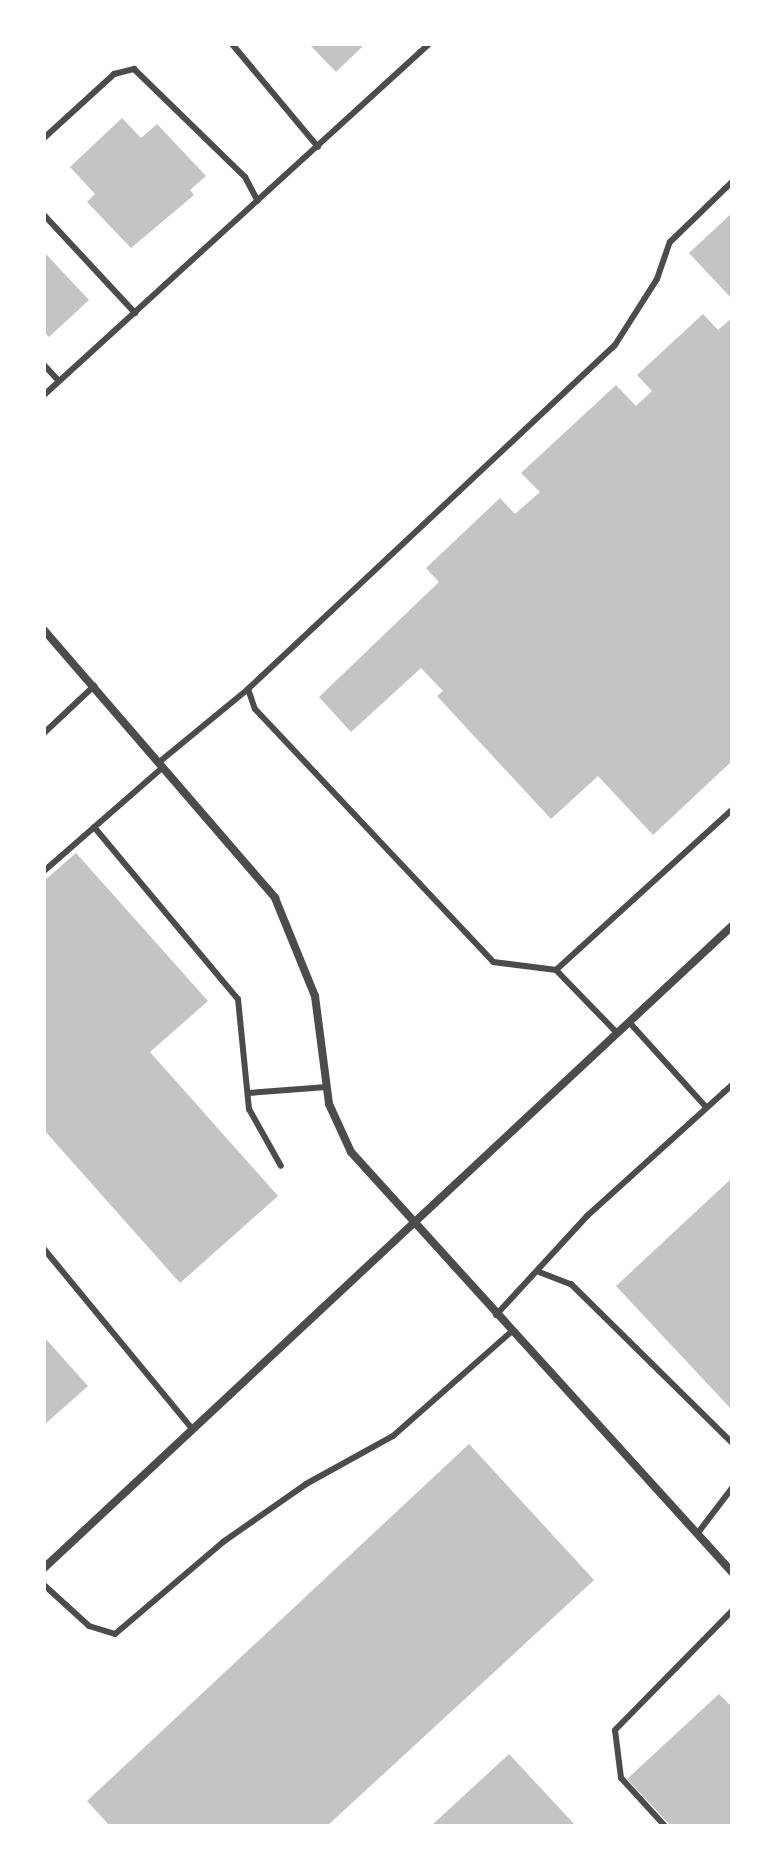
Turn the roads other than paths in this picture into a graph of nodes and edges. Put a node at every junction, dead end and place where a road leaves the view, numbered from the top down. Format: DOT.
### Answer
graph roads {
  1 [pos="232,44"];
  2 [pos="429,44"];
  3 [pos="44,138"];
  4 [pos="318,147"];
  5 [pos="732,182"];
  6 [pos="258,201"];
  7 [pos="44,215"];
  8 [pos="135,313"];
  9 [pos="44,365"];
  10 [pos="59,381"];
  11 [pos="44,395"];
  12 [pos="44,630"];
  13 [pos="95,686"];
  14 [pos="248,689"];
  15 [pos="44,733"];
  16 [pos="160,765"];
  17 [pos="732,810"];
  18 [pos="94,827"];
  19 [pos="44,871"];
  20 [pos="732,926"];
  21 [pos="556,970"];
  22 [pos="629,1022"];
  23 [pos="617,1033"];
  24 [pos="732,1085"];
  25 [pos="327,1087"];
  26 [pos="248,1093"];
  27 [pos="706,1107"];
  28 [pos="281,1166"];
  29 [pos="412,1226"];
  30 [pos="44,1249"];
  31 [pos="539,1272"];
  32 [pos="496,1315"];
  33 [pos="511,1332"];
  34 [pos="193,1430"];
  35 [pos="732,1443"];
  36 [pos="732,1488"];
  37 [pos="697,1534"];
  38 [pos="44,1568"];
  39 [pos="732,1572"];
  40 [pos="44,1585"];
  41 [pos="732,1611"];
  42 [pos="665,1826"];
  1 -- 4 [label="lane"];
  2 -- 4 [label="lane"];
  3 -- 6 [label="lane"];
  4 -- 6 [label="lane"];
  5 -- 14 [label="lane"];
  6 -- 8 [label="lane"];
  7 -- 8 [label="lane"];
  8 -- 10 [label="lane"];
  9 -- 10 [label="lane"];
  10 -- 11 [label="lane"];
  12 -- 13 [label="street"];
  13 -- 15 [label="lane"];
  13 -- 16 [label="street"];
  14 -- 16 [label="lane"];
  14 -- 21 [label="lane"];
  16 -- 18 [label="lane"];
  16 -- 25 [label="street"];
  17 -- 21 [label="lane"];
  18 -- 19 [label="lane"];
  18 -- 26 [label="lane"];
  20 -- 22 [label="street"];
  21 -- 23 [label="lane"];
  22 -- 23 [label="street"];
  22 -- 27 [label="lane"];
  23 -- 29 [label="street"];
  24 -- 27 [label="lane"];
  25 -- 26 [label="lane"];
  25 -- 29 [label="street"];
  26 -- 28 [label="lane"];
  27 -- 31 [label="lane"];
  29 -- 32 [label="street"];
  29 -- 34 [label="street"];
  30 -- 34 [label="lane"];
  31 -- 32 [label="lane"];
  31 -- 35 [label="lane"];
  32 -- 33 [label="street"];
  33 -- 37 [label="street"];
  33 -- 40 [label="lane"];
  34 -- 38 [label="street"];
  36 -- 37 [label="lane"];
  37 -- 39 [label="street"];
  41 -- 42 [label="lane"];
}
